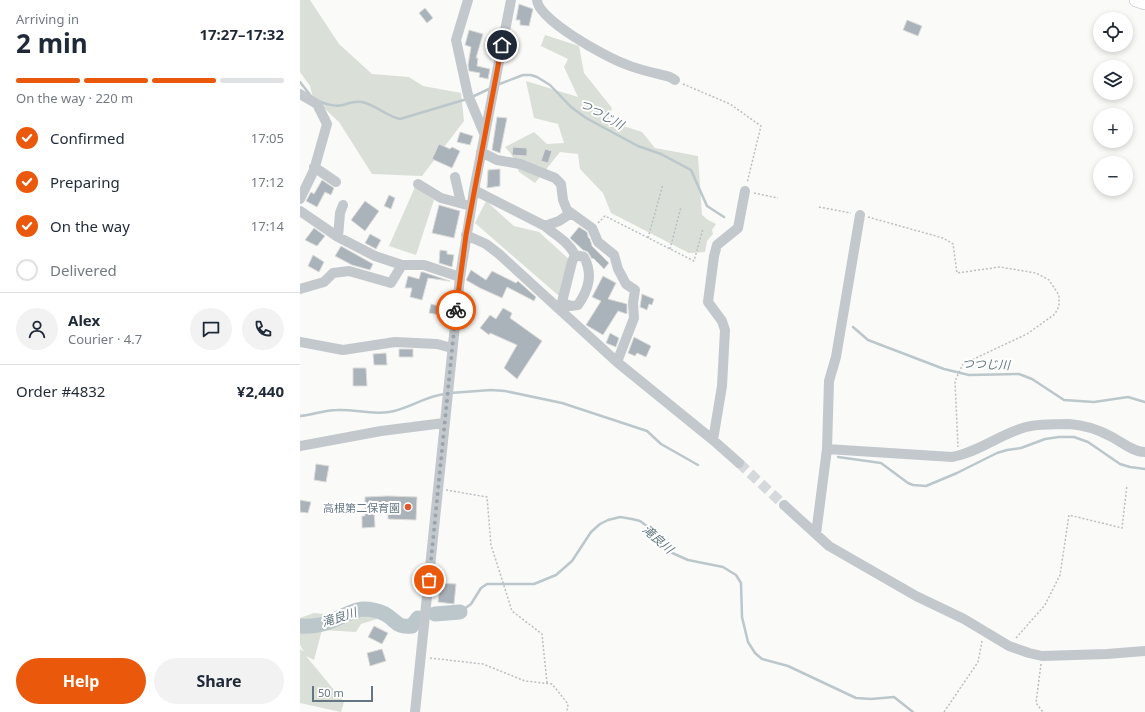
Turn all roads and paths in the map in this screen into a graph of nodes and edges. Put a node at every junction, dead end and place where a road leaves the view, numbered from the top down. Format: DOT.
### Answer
graph roads {
  1 [pos="468,0"];
  2 [pos="510,0"];
  3 [pos="537,0"];
  4 [pos="1136,0"];
  5 [pos="1145,3"];
  6 [pos="675,80"];
  7 [pos="300,94"];
  8 [pos="484,134"];
  9 [pos="481,152"];
  10 [pos="314,167"];
  11 [pos="455,177"];
  12 [pos="336,182"];
  13 [pos="418,184"];
  14 [pos="663,184"];
  15 [pos="474,190"];
  16 [pos="745,191"];
  17 [pos="778,198"];
  18 [pos="300,199"];
  19 [pos="343,205"];
  20 [pos="466,205"];
  21 [pos="681,207"];
  22 [pos="819,207"];
  23 [pos="300,211"];
  24 [pos="571,213"];
  25 [pos="860,215"];
  26 [pos="545,226"];
  27 [pos="592,228"];
  28 [pos="703,229"];
  29 [pos="466,235"];
  30 [pos="338,236"];
  31 [pos="648,238"];
  32 [pos="670,249"];
  33 [pos="575,255"];
  34 [pos="402,266"];
  35 [pos="460,277"];
  36 [pos="300,289"];
  37 [pos="561,306"];
  38 [pos="300,342"];
  39 [pos="452,348"];
  40 [pos="617,362"];
  41 [pos="444,423"];
  42 [pos="713,440"];
  43 [pos="300,446"];
  44 [pos="827,449"];
  45 [pos="1145,452"];
  46 [pos="958,456"];
  47 [pos="739,463"];
  48 [pos="1127,485"];
  49 [pos="438,488"];
  50 [pos="784,505"];
  51 [pos="816,534"];
  52 [pos="984,631"];
  53 [pos="1009,646"];
  54 [pos="1145,651"];
  55 [pos="1042,656"];
  56 [pos="422,657"];
  57 [pos="547,683"];
  58 [pos="415,712"];
  59 [pos="567,712"];
  60 [pos="944,712"];
  61 [pos="1043,712"];
  1 -- 8 [label="street"];
  2 -- 8 [label="street"];
  3 -- 6 [label="street"];
  4 -- 5 [label="main road"];
  6 -- 16 [label="path"];
  7 -- 10 [label="street"];
  8 -- 9 [label="street"];
  9 -- 15 [label="street"];
  9 -- 24 [label="street"];
  10 -- 12 [label="street"];
  10 -- 18 [label="street"];
  11 -- 20 [label="street"];
  13 -- 20 [label="street"];
  14 -- 31 [label="path"];
  15 -- 20 [label="street"];
  15 -- 26 [label="street"];
  16 -- 17 [label="path"];
  16 -- 42 [label="street"];
  19 -- 30 [label="street"];
  20 -- 29 [label="street"];
  21 -- 32 [label="path"];
  22 -- 25 [label="path"];
  23 -- 30 [label="street"];
  24 -- 26 [label="street"];
  24 -- 27 [label="street"];
  25 -- 44 [label="street"];
  25 -- 46 [label="path"];
  26 -- 33 [label="street"];
  27 -- 31 [label="path"];
  27 -- 40 [label="street"];
  28 -- 32 [label="path"];
  29 -- 35 [label="street"];
  29 -- 37 [label="street"];
  30 -- 34 [label="street"];
  31 -- 32 [label="path"];
  33 -- 37 [label="street"];
  33 -- 37 [label="street"];
  34 -- 35 [label="street"];
  34 -- 36 [label="street"];
  35 -- 39 [label="street"];
  37 -- 40 [label="street"];
  38 -- 39 [label="street"];
  39 -- 41 [label="street"];
  40 -- 42 [label="street"];
  41 -- 43 [label="street"];
  41 -- 49 [label="street"];
  42 -- 47 [label="street"];
  44 -- 46 [label="street"];
  44 -- 51 [label="street"];
  45 -- 46 [label="street"];
  48 -- 53 [label="path"];
  49 -- 56 [label="street"];
  49 -- 57 [label="path"];
  50 -- 51 [label="street"];
  51 -- 52 [label="street"];
  52 -- 53 [label="street"];
  52 -- 60 [label="path"];
  53 -- 55 [label="street"];
  54 -- 55 [label="street"];
  55 -- 61 [label="path"];
  56 -- 57 [label="path"];
  56 -- 58 [label="street"];
  57 -- 59 [label="path"];
}
